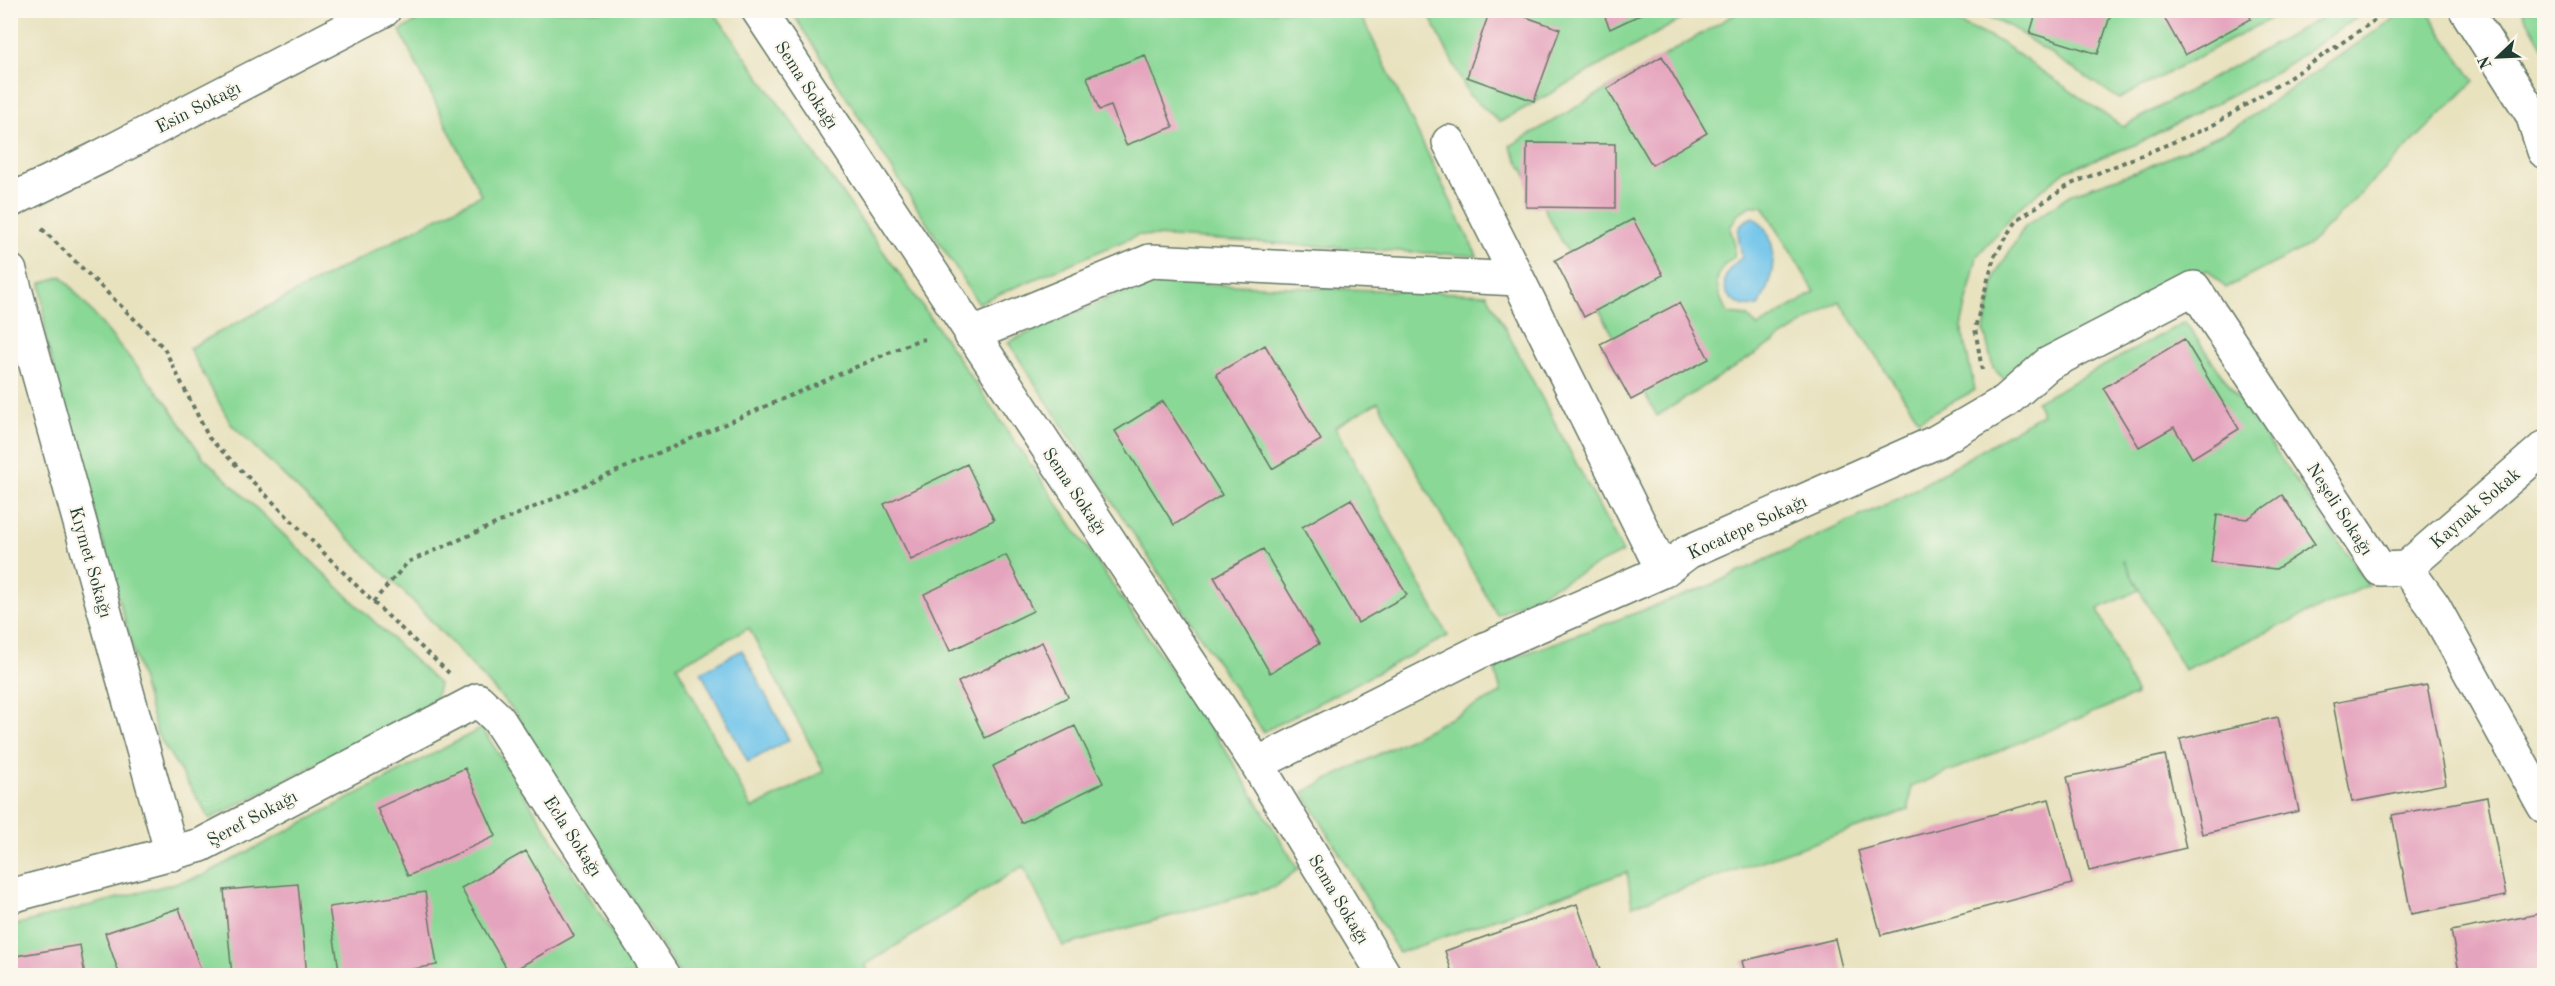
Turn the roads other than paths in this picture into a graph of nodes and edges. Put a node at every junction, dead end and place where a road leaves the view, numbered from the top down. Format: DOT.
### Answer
graph roads {
  1 [pos="384,10"];
  2 [pos="758,10"];
  3 [pos="2466,10"];
  4 [pos="344,20"];
  5 [pos="1449,142"];
  6 [pos="2544,151"];
  7 [pos="12,200"];
  8 [pos="10,271"];
  9 [pos="1518,279"];
  10 [pos="2194,288"];
  11 [pos="971,335"];
  12 [pos="2544,448"];
  13 [pos="2406,568"];
  14 [pos="1663,572"];
  15 [pos="478,700"];
  16 [pos="1257,764"];
  17 [pos="2544,806"];
  18 [pos="172,854"];
  19 [pos="10,896"];
  20 [pos="663,975"];
  21 [pos="1385,975"];
  1 -- 4 [label="street, Esin Sokağı"];
  2 -- 11 [label="street, Sema Sokağı"];
  3 -- 6 [label="street"];
  4 -- 7 [label="street, Esin Sokağı"];
  5 -- 9 [label="street"];
  8 -- 18 [label="street, Kıymet Sokağı"];
  9 -- 11 [label="street"];
  9 -- 14 [label="street"];
  10 -- 13 [label="street, Neşeli Sokağı"];
  10 -- 14 [label="street, Kocatepe Sokağı"];
  11 -- 16 [label="street, Sema Sokağı"];
  12 -- 13 [label="street, Kaynak Sokak"];
  13 -- 17 [label="street"];
  14 -- 16 [label="street, Kocatepe Sokağı"];
  15 -- 18 [label="street, Şeref Sokağı"];
  15 -- 20 [label="street, Ecla Sokağı"];
  16 -- 21 [label="street, Sema Sokağı"];
  18 -- 19 [label="street, Şeref Sokağı"];
}
